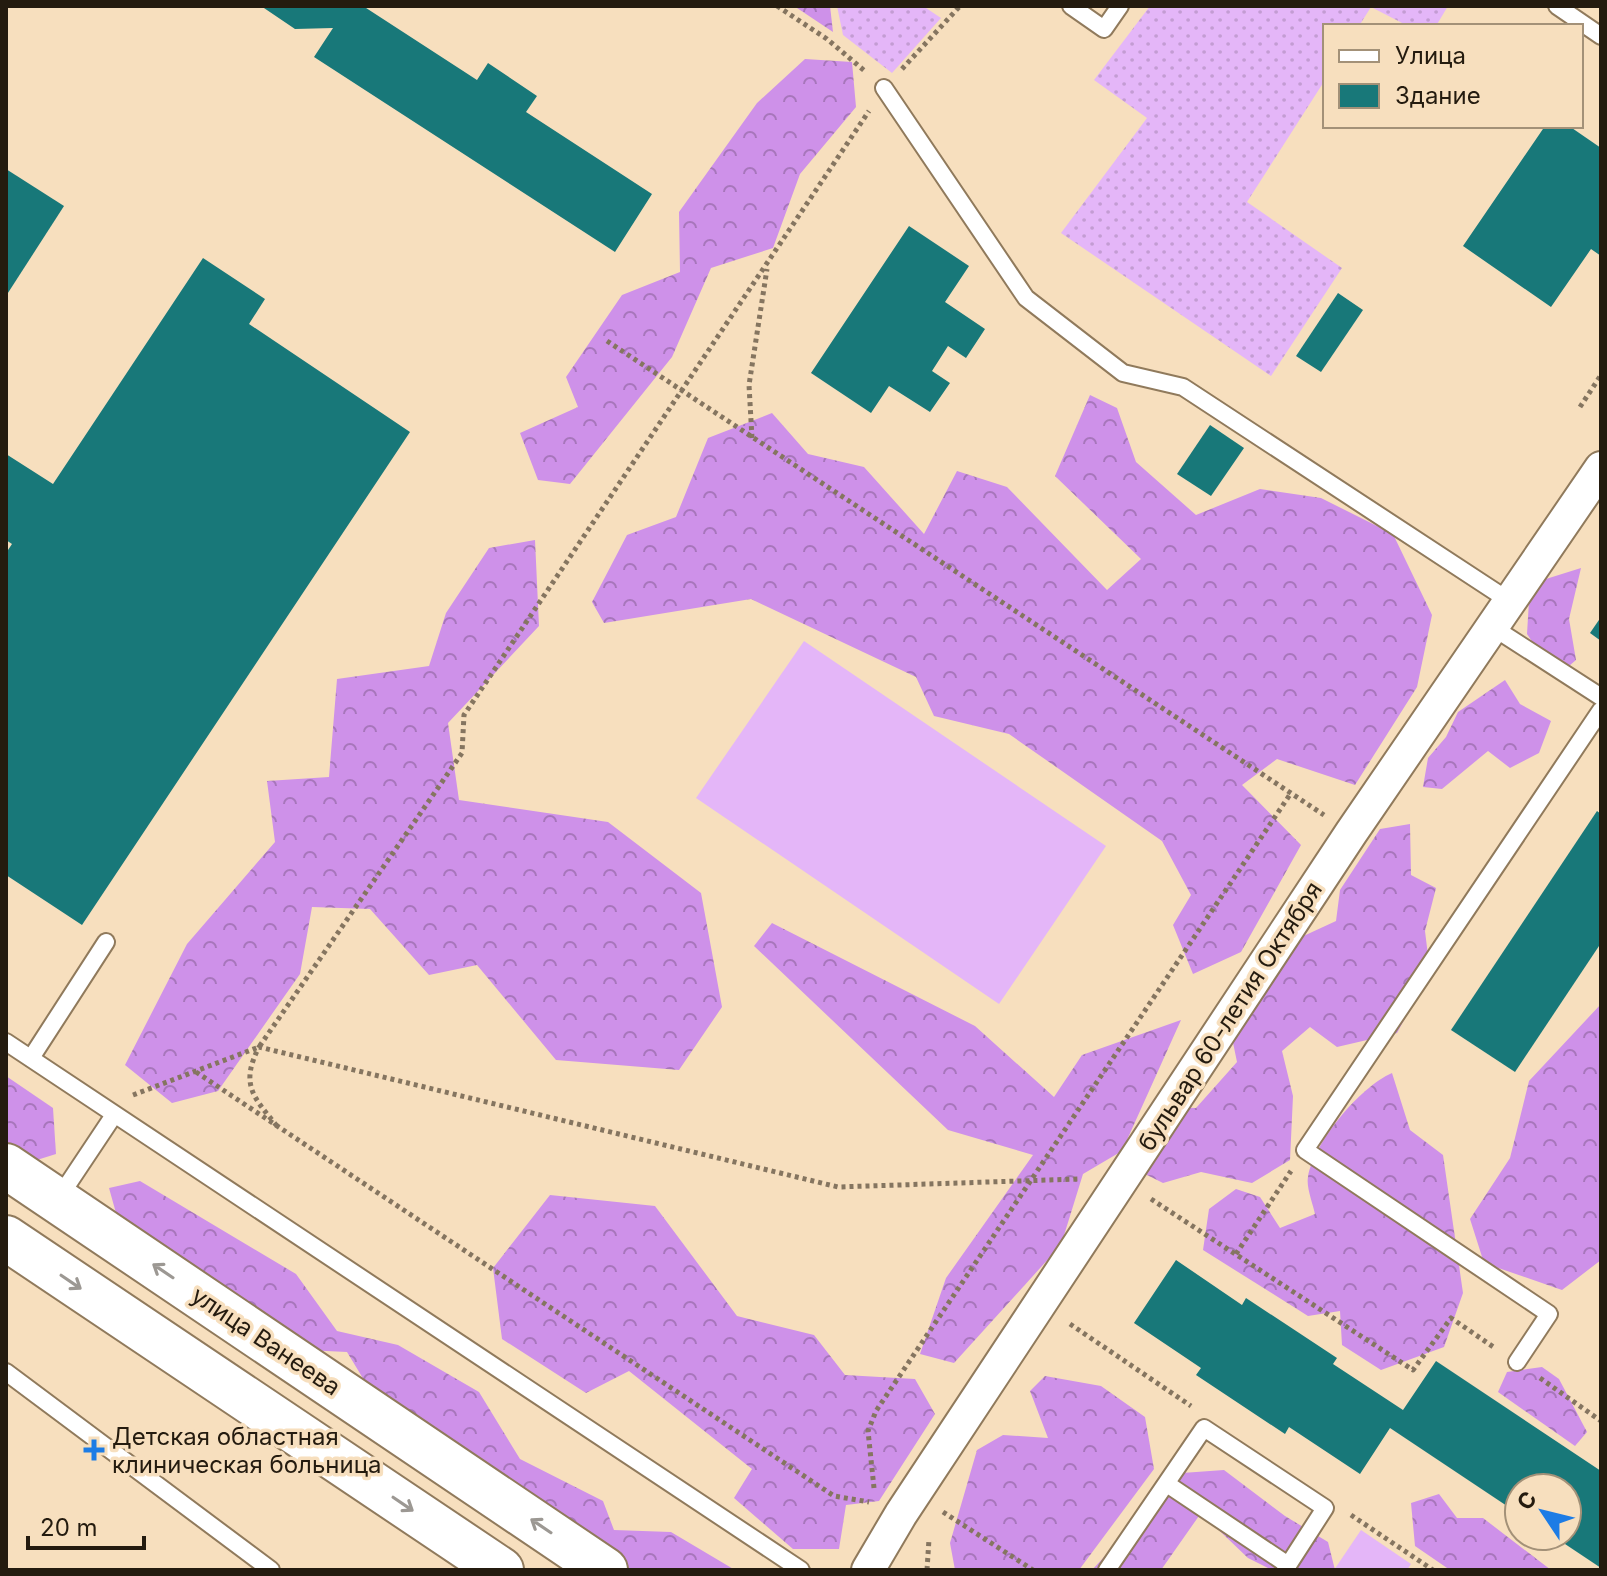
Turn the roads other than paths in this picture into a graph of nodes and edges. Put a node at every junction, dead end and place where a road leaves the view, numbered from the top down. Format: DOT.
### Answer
graph roads {
  1 [pos="1071,6"];
  2 [pos="1120,6"];
  3 [pos="1557,6"];
  4 [pos="1601,36"];
  5 [pos="884,88"];
  6 [pos="1601,468"];
  7 [pos="1502,615"];
  8 [pos="1601,697"];
  9 [pos="1601,710"];
  10 [pos="106,942"];
  11 [pos="6,1042"];
  12 [pos="31,1058"];
  13 [pos="108,1110"];
  14 [pos="6,1166"];
  15 [pos="57,1200"];
  16 [pos="6,1238"];
  17 [pos="1517,1362"];
  18 [pos="6,1372"];
  19 [pos="1167,1484"];
  20 [pos="1286,1568"];
  21 [pos="271,1570"];
  22 [pos="501,1570"];
  23 [pos="605,1570"];
  24 [pos="801,1570"];
  25 [pos="868,1570"];
  26 [pos="1107,1570"];
  1 -- 2 [label="lane"];
  3 -- 4 [label="lane"];
  5 -- 7 [label="lane"];
  6 -- 7 [label="street, бульвар 60-летия Октября"];
  7 -- 8 [label="lane"];
  7 -- 25 [label="street, бульвар 60-летия Октября"];
  9 -- 17 [label="lane"];
  10 -- 12 [label="lane"];
  11 -- 12 [label="lane"];
  12 -- 13 [label="lane"];
  13 -- 15 [label="lane"];
  13 -- 24 [label="lane"];
  14 -- 15 [label="main road, улица Ванеева"];
  23 -- 15 [label="main road, улица Ванеева, one-way"];
  16 -- 22 [label="main road, one-way"];
  18 -- 21 [label="lane"];
  19 -- 20 [label="lane"];
  19 -- 20 [label="lane"];
  19 -- 26 [label="lane"];
}
